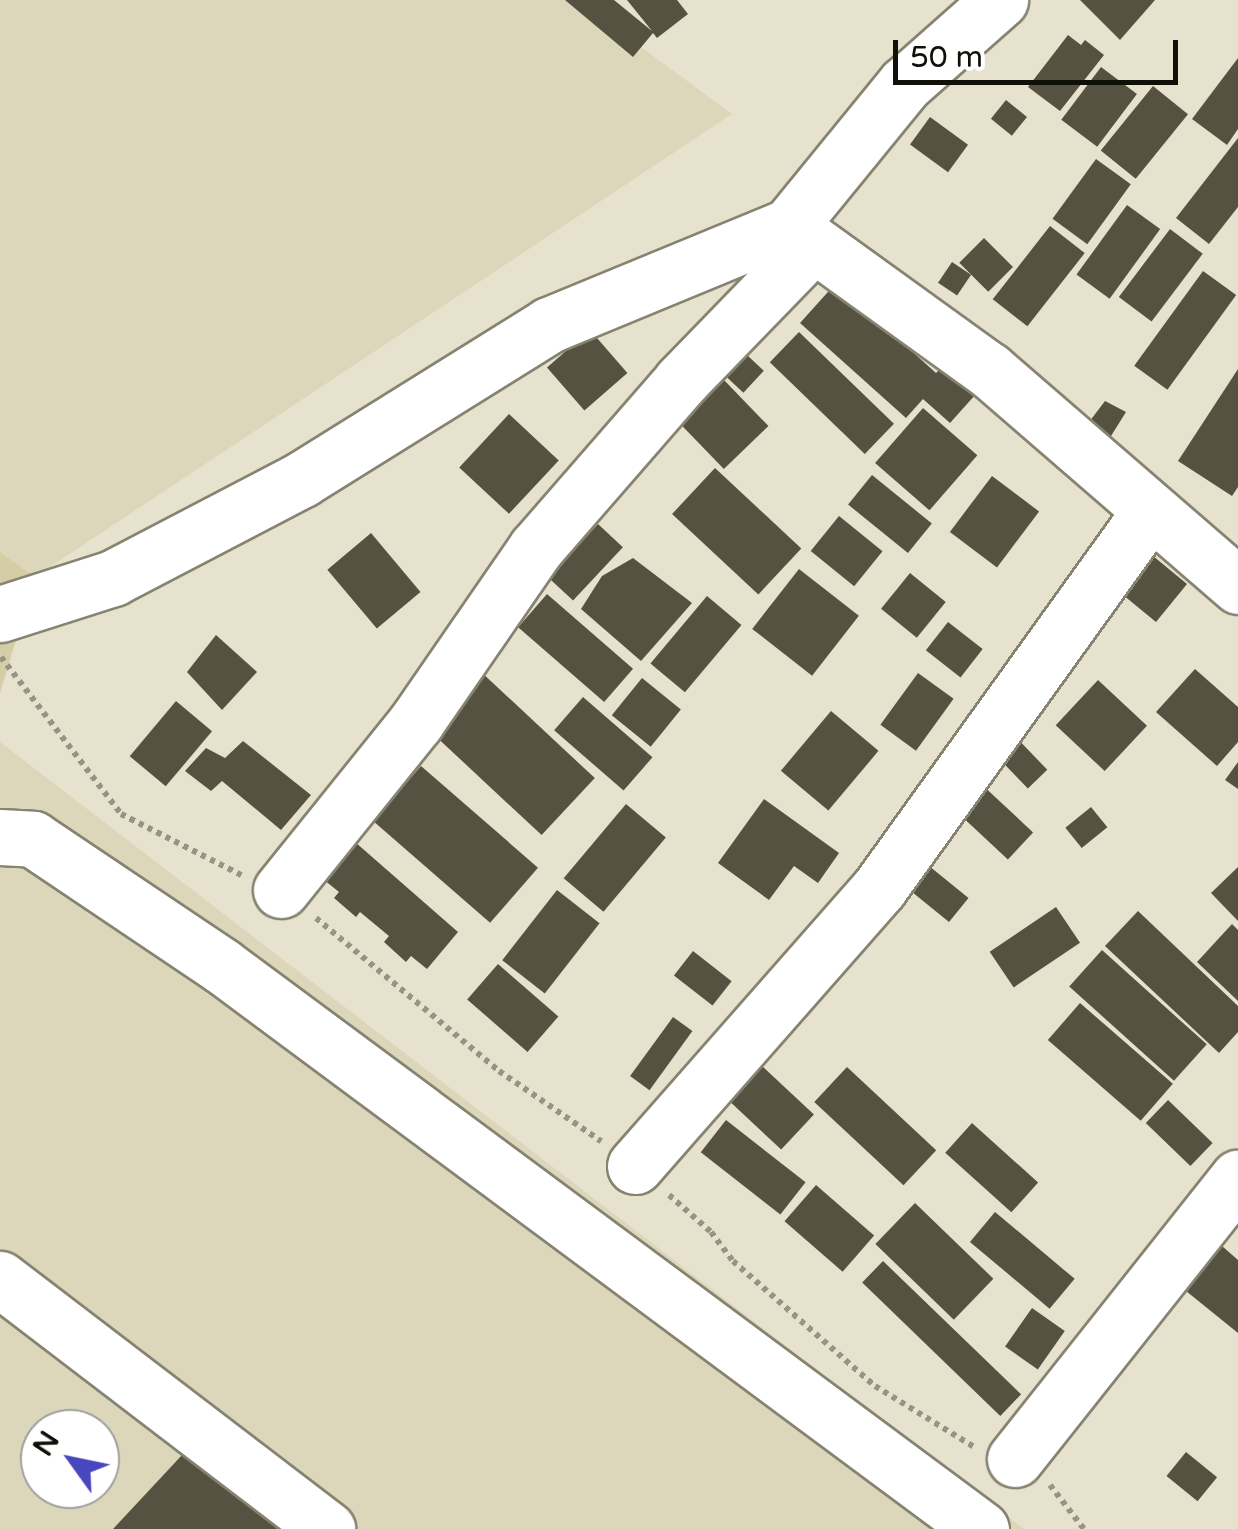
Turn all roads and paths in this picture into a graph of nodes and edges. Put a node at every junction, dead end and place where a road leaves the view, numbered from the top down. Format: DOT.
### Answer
graph roads {
  1 [pos="1000,0"];
  2 [pos="801,236"];
  3 [pos="1149,513"];
  4 [pos="1238,586"];
  5 [pos="0,614"];
  6 [pos="0,656"];
  7 [pos="0,837"];
  8 [pos="281,890"];
  9 [pos="634,1166"];
  10 [pos="1238,1178"];
  11 [pos="0,1279"];
  12 [pos="1015,1459"];
  13 [pos="327,1529"];
  14 [pos="981,1529"];
  1 -- 2 [label="street"];
  2 -- 3 [label="street"];
  2 -- 5 [label="street"];
  2 -- 8 [label="street"];
  3 -- 4 [label="street"];
  3 -- 9 [label="street"];
  6 -- 8 [label="path"];
  7 -- 14 [label="street"];
  8 -- 9 [label="path"];
  9 -- 12 [label="path"];
  10 -- 12 [label="street"];
  11 -- 13 [label="street"];
}
